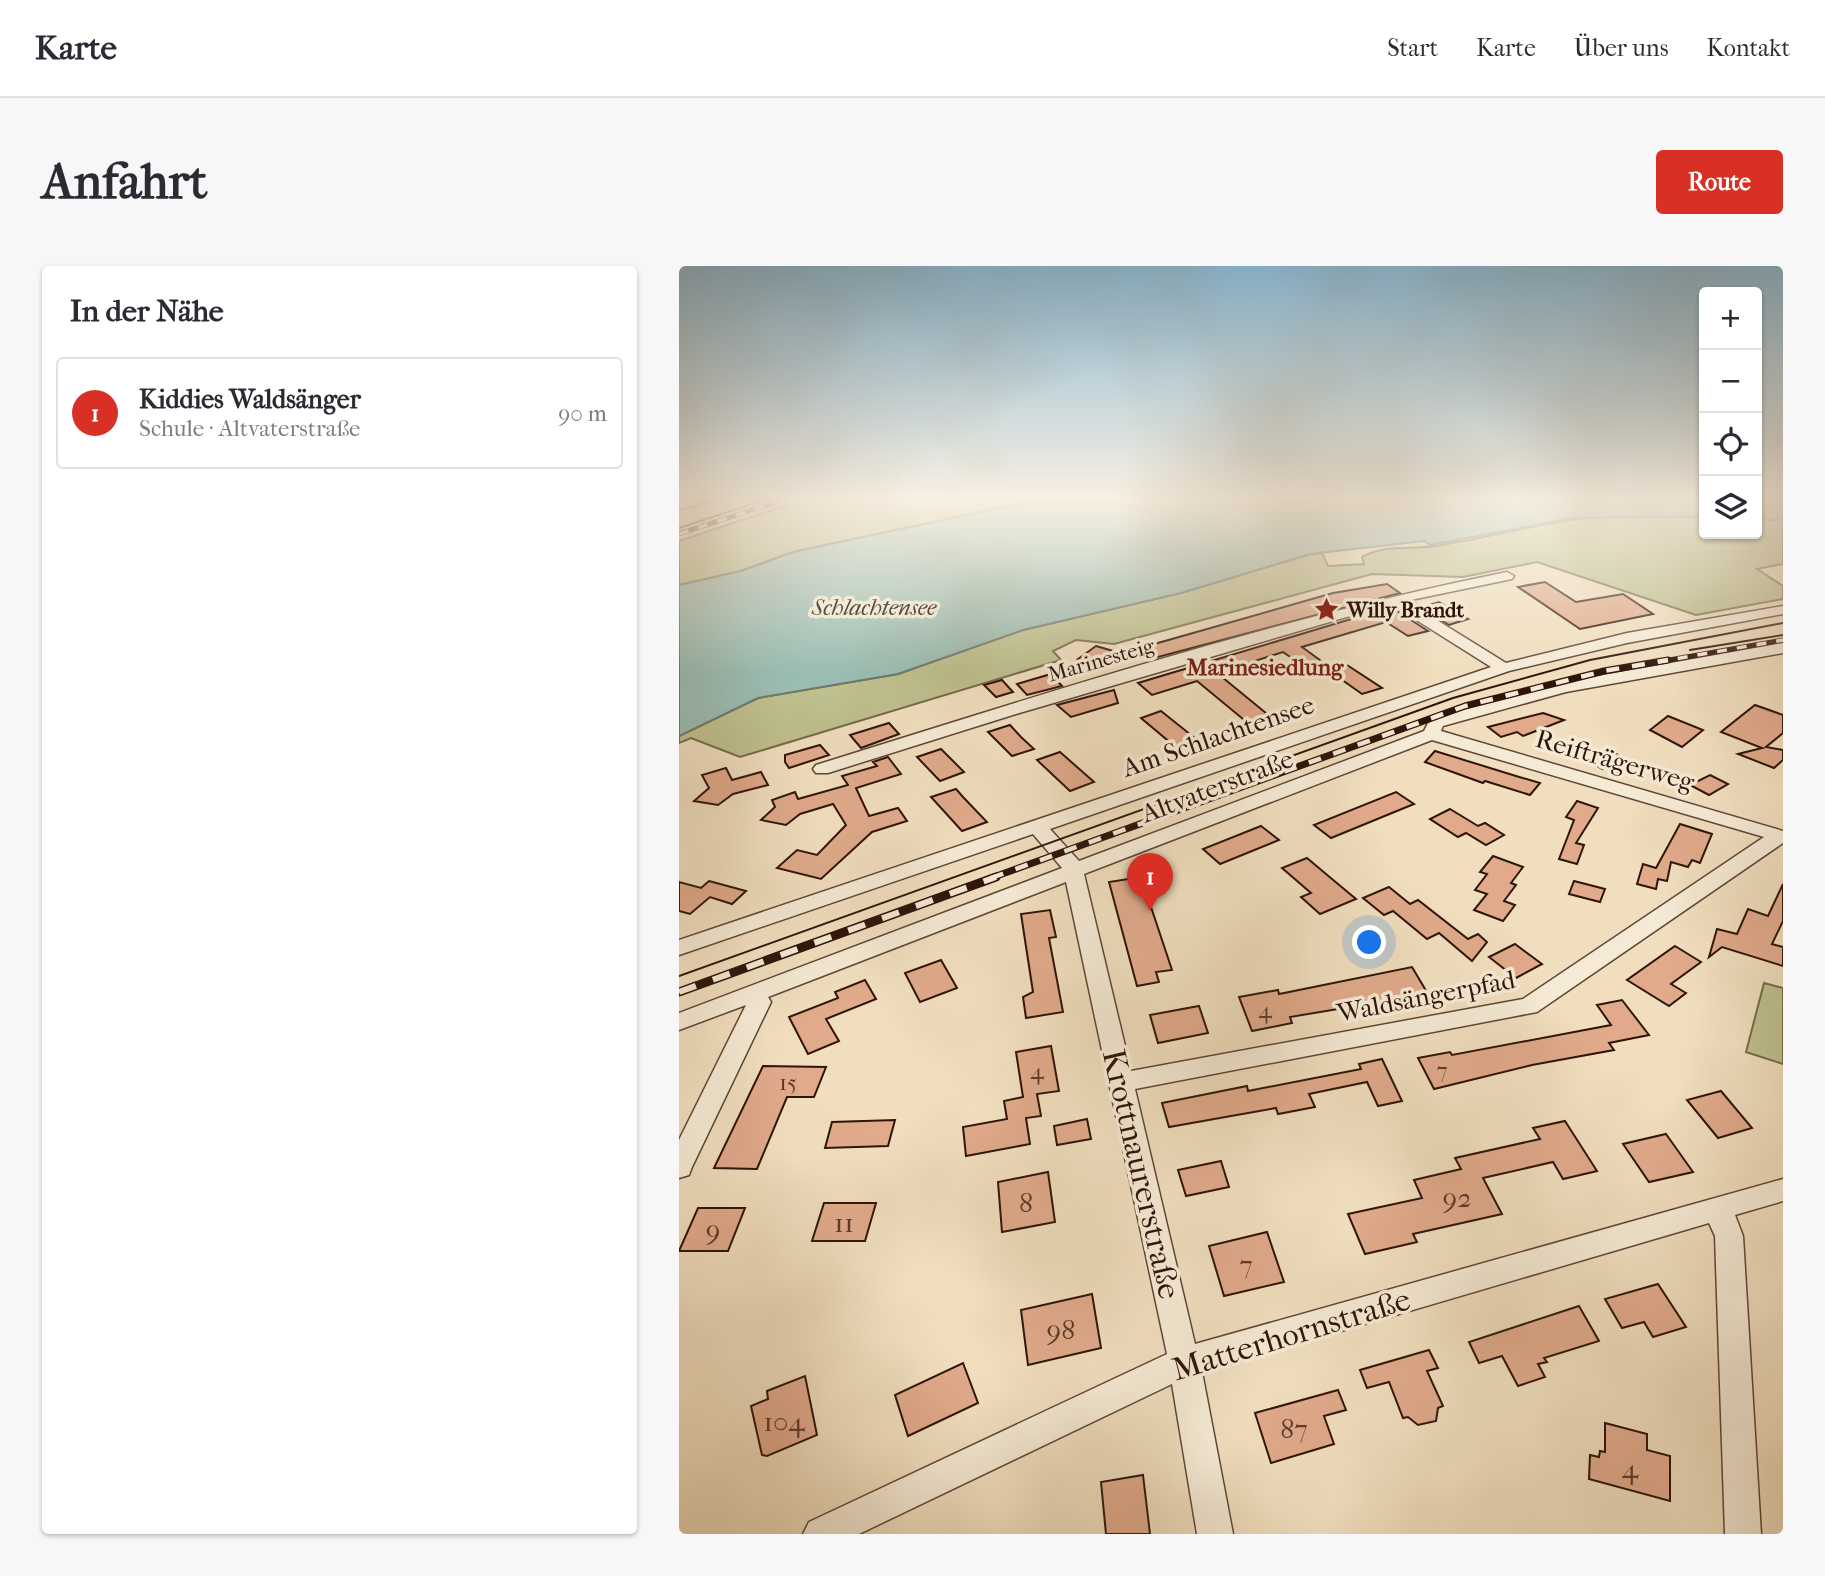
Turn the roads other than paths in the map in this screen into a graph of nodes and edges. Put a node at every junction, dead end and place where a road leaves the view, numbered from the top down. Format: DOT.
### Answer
graph roads {
  1 [pos="1507,576"];
  2 [pos="1393,599"];
  3 [pos="1783,610"];
  4 [pos="1783,648"];
  5 [pos="1503,668"];
  6 [pos="1431,734"];
  7 [pos="823,769"];
  8 [pos="1038,828"];
  9 [pos="1781,836"];
  10 [pos="1074,873"];
  11 [pos="679,948"];
  12 [pos="755,993"];
  13 [pos="679,1022"];
  14 [pos="1121,1082"];
  15 [pos="679,1167"];
  16 [pos="1783,1190"];
  17 [pos="1717,1211"];
  18 [pos="1184,1362"];
  19 [pos="821,1534"];
  20 [pos="1215,1534"];
  21 [pos="1743,1534"];
  1 -- 2 [label="street, Marinesteig"];
  2 -- 5 [label="street"];
  2 -- 7 [label="street, Marinesteig"];
  3 -- 5 [label="street, Am Schlachtensee"];
  4 -- 6 [label="street, Altvaterstraße"];
  5 -- 8 [label="street, Am Schlachtensee"];
  6 -- 9 [label="street, Reifträgerweg"];
  6 -- 10 [label="street, Altvaterstraße"];
  8 -- 10 [label="street, Krottnaurerstraße"];
  8 -- 11 [label="street, Am Schlachtensee"];
  9 -- 14 [label="street, Waldsängerpfad"];
  10 -- 12 [label="street, Altvaterstraße"];
  10 -- 14 [label="street, Krottnaurerstraße"];
  12 -- 13 [label="street, Altvaterstraße"];
  12 -- 15 [label="street"];
  14 -- 18 [label="street, Krottnaurerstraße"];
  16 -- 17 [label="street, Matterhornstraße"];
  17 -- 18 [label="street, Matterhornstraße"];
  17 -- 21 [label="street"];
  18 -- 19 [label="street, Matterhornstraße"];
  18 -- 20 [label="street, Krottnaurerstraße"];
}
